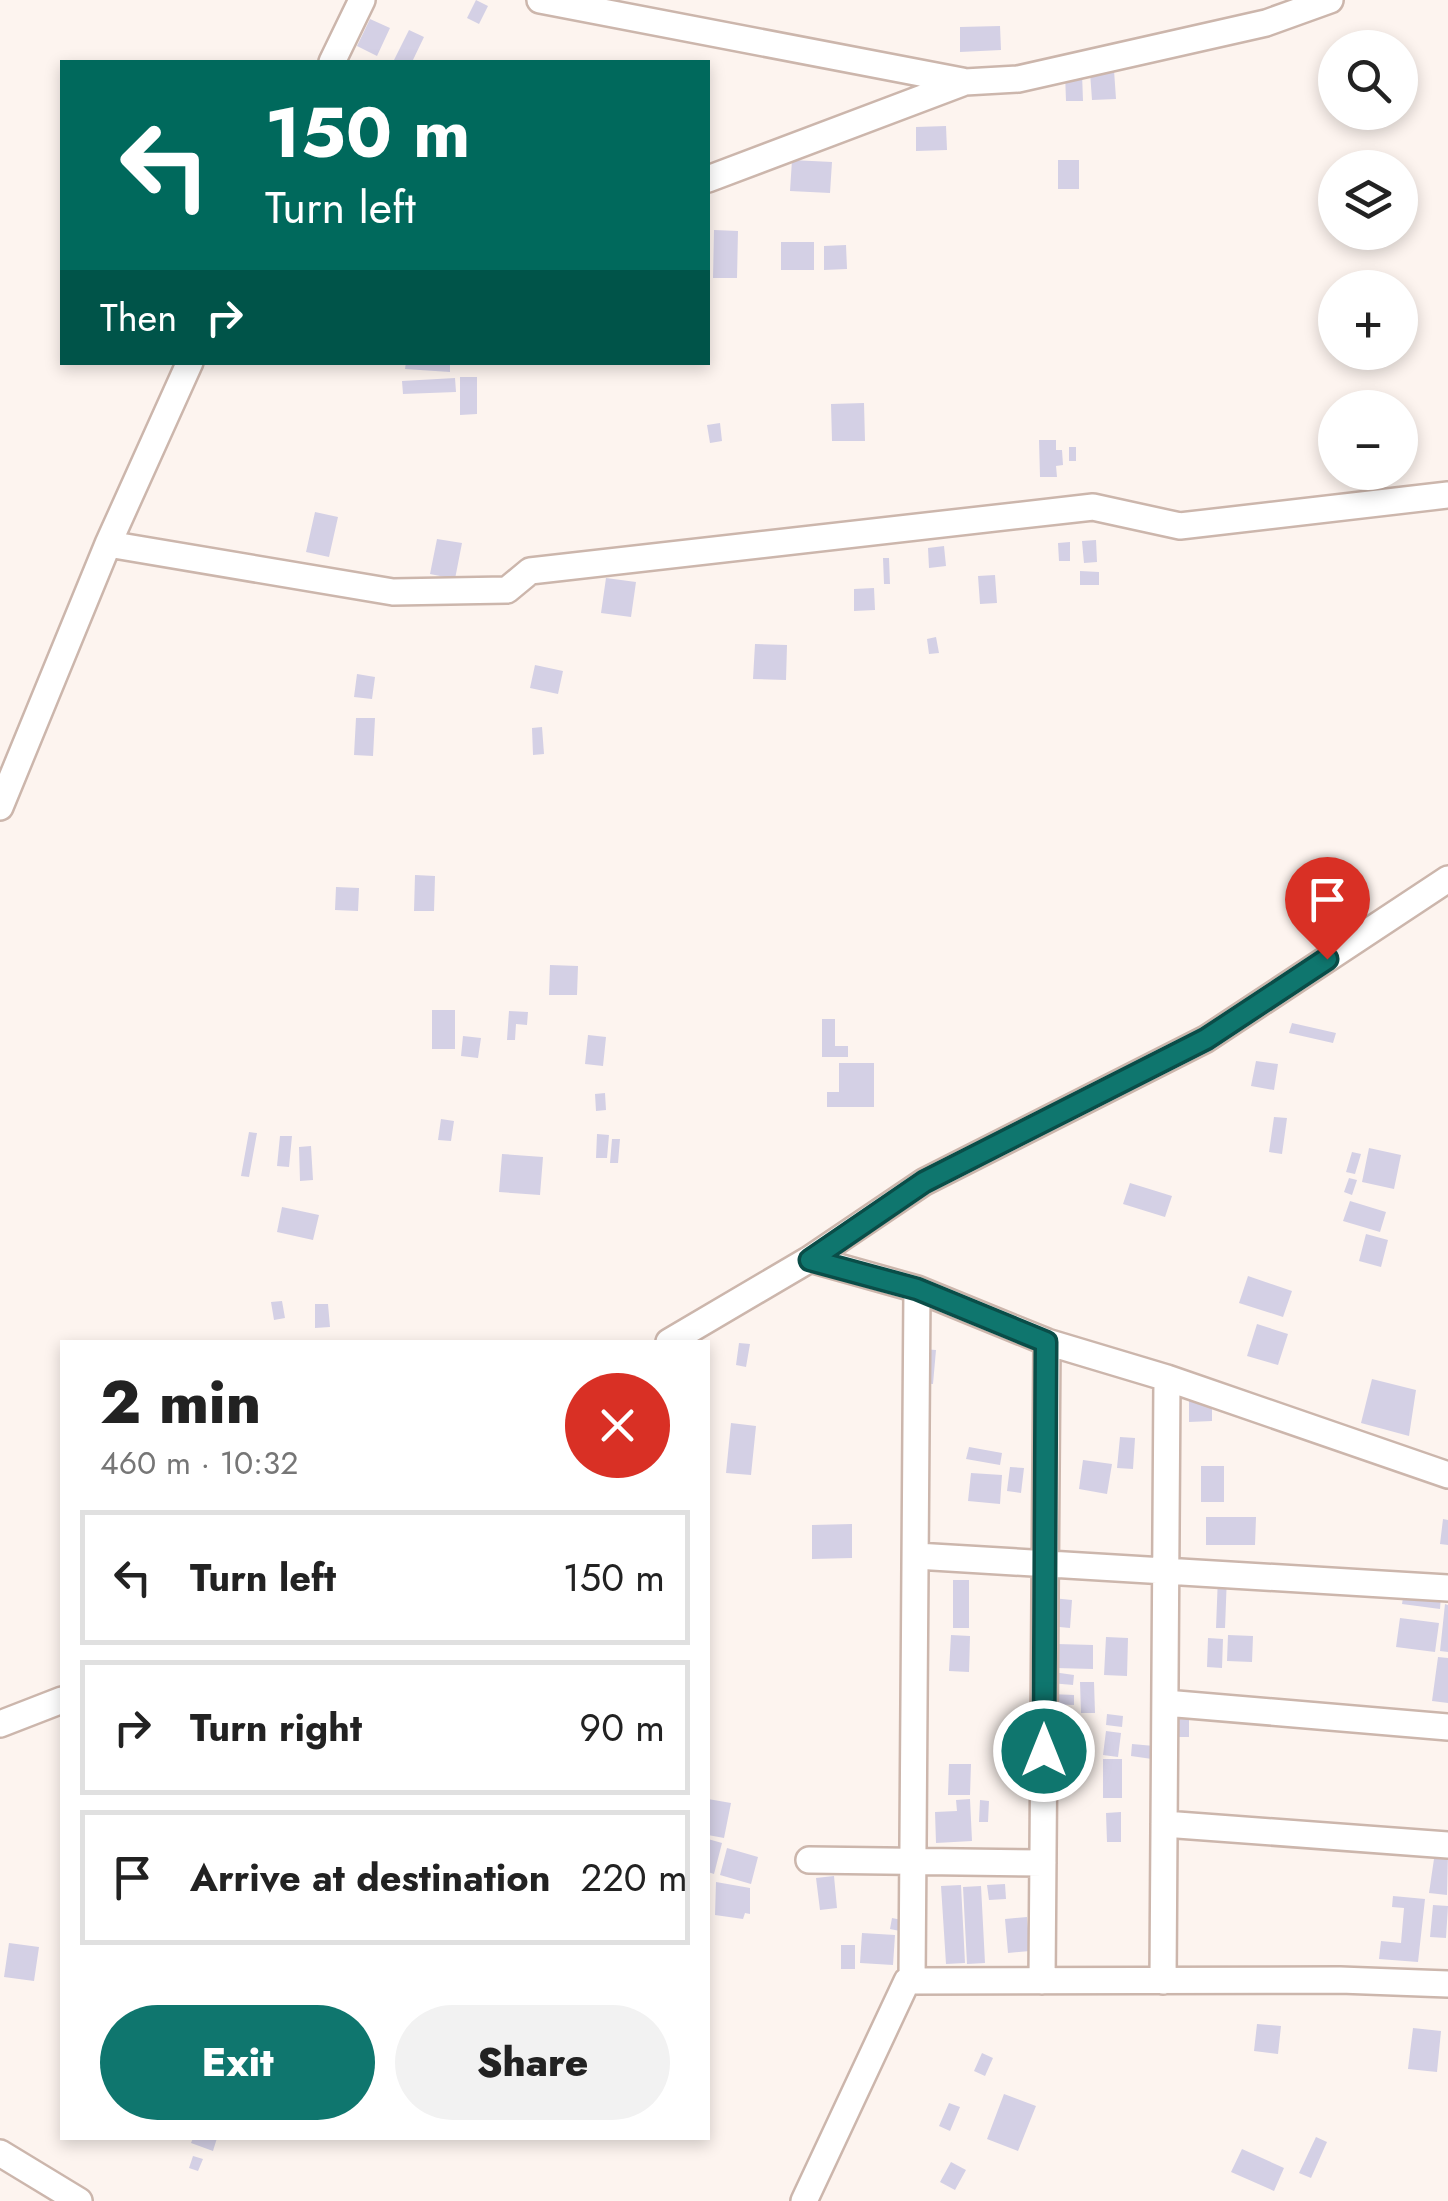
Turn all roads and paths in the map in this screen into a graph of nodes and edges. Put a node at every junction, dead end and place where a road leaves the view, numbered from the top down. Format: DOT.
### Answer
graph roads {
  1 [pos="362,0"];
  2 [pos="540,0"];
  3 [pos="1330,0"];
  4 [pos="333,60"];
  5 [pos="965,82"];
  6 [pos="710,178"];
  7 [pos="189,365"];
  8 [pos="1448,495"];
  9 [pos="108,544"];
  10 [pos="0,807"];
  11 [pos="1448,879"];
  12 [pos="810,1260"];
  13 [pos="917,1289"];
  14 [pos="672,1340"];
  15 [pos="1046,1342"];
  16 [pos="1167,1378"];
  17 [pos="1448,1475"];
  18 [pos="916,1556"];
  19 [pos="1045,1564"];
  20 [pos="1165,1571"];
  21 [pos="1448,1588"];
  22 [pos="60,1701"];
  23 [pos="1164,1703"];
  24 [pos="0,1724"];
  25 [pos="1448,1726"];
  26 [pos="1164,1824"];
  27 [pos="1448,1845"];
  28 [pos="809,1860"];
  29 [pos="913,1862"];
  30 [pos="1043,1863"];
  31 [pos="912,1981"];
  32 [pos="1042,1981"];
  33 [pos="1162,1981"];
  34 [pos="1448,1984"];
  35 [pos="0,2153"];
  36 [pos="80,2201"];
  37 [pos="804,2201"];
  1 -- 4 [label="street"];
  2 -- 5 [label="street"];
  3 -- 5 [label="street"];
  5 -- 6 [label="street"];
  7 -- 9 [label="street"];
  8 -- 9 [label="street"];
  9 -- 10 [label="street"];
  11 -- 12 [label="street"];
  12 -- 13 [label="street"];
  12 -- 14 [label="street"];
  13 -- 15 [label="street"];
  13 -- 18 [label="street"];
  15 -- 16 [label="street"];
  15 -- 19 [label="street"];
  16 -- 17 [label="street"];
  16 -- 20 [label="street"];
  18 -- 19 [label="street"];
  18 -- 29 [label="street"];
  19 -- 20 [label="street"];
  19 -- 30 [label="street"];
  20 -- 21 [label="street"];
  20 -- 23 [label="street"];
  22 -- 24 [label="street"];
  23 -- 25 [label="street"];
  23 -- 26 [label="street"];
  26 -- 27 [label="street"];
  26 -- 33 [label="street"];
  28 -- 29 [label="street"];
  29 -- 30 [label="street"];
  29 -- 31 [label="street"];
  30 -- 32 [label="street"];
  31 -- 32 [label="street"];
  31 -- 37 [label="street"];
  32 -- 33 [label="street"];
  33 -- 34 [label="street"];
  35 -- 36 [label="street"];
}
